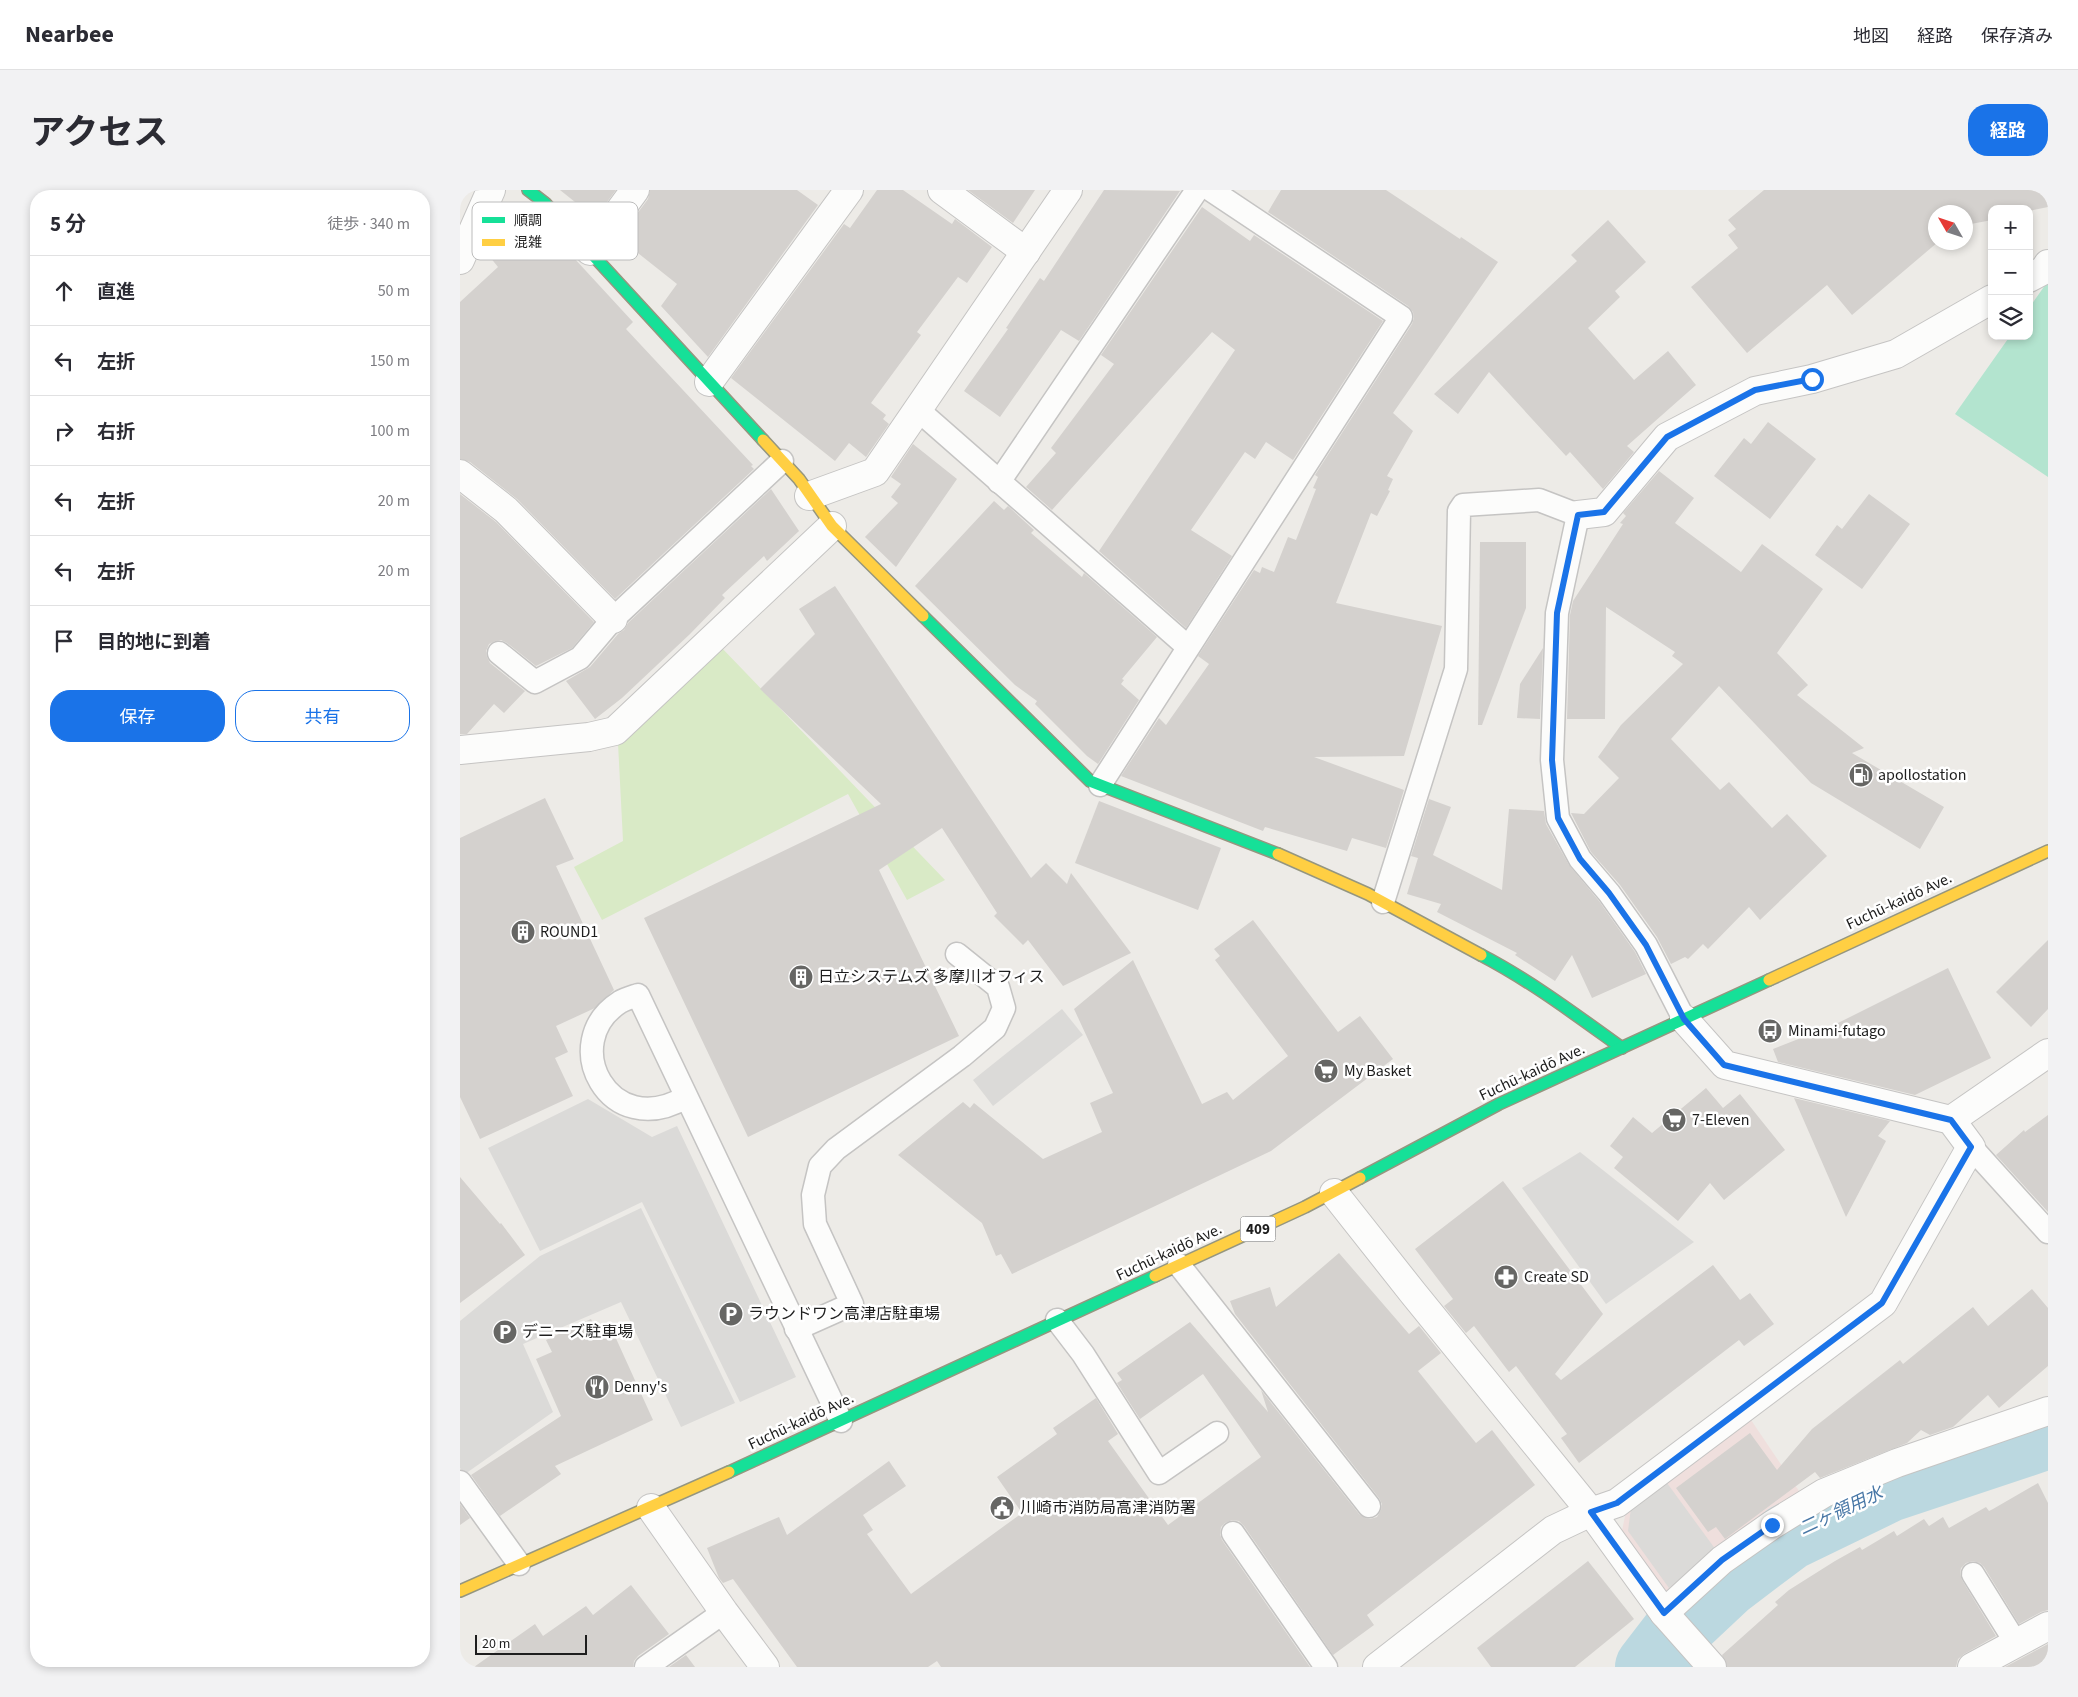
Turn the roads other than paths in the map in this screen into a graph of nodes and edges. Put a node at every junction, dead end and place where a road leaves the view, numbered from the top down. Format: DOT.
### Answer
graph roads {
  1 [pos="491,190"];
  2 [pos="528,190"];
  3 [pos="635,190"];
  4 [pos="849,190"];
  5 [pos="942,190"];
  6 [pos="1068,190"];
  7 [pos="1197,190"];
  8 [pos="1210,190"];
  9 [pos="486,202"];
  10 [pos="544,202"];
  11 [pos="626,202"];
  12 [pos="472,233"];
  13 [pos="1026,252"];
  14 [pos="460,260"];
  15 [pos="598,260"];
  16 [pos="2048,264"];
  17 [pos="2033,276"];
  18 [pos="1988,301"];
  19 [pos="709,382"];
  20 [pos="917,409"];
  21 [pos="782,461"];
  22 [pos="460,474"];
  23 [pos="999,482"];
  24 [pos="809,496"];
  25 [pos="1578,515"];
  26 [pos="832,526"];
  27 [pos="613,619"];
  28 [pos="1188,647"];
  29 [pos="500,653"];
  30 [pos="460,750"];
  31 [pos="1100,785"];
  32 [pos="2048,851"];
  33 [pos="1383,902"];
  34 [pos="957,954"];
  35 [pos="1684,1019"];
  36 [pos="1622,1048"];
  37 [pos="2048,1053"];
  38 [pos="686,1097"];
  39 [pos="1951,1120"];
  40 [pos="1971,1147"];
  41 [pos="1334,1193"];
  42 [pos="2048,1232"];
  43 [pos="1179,1265"];
  44 [pos="1057,1320"];
  45 [pos="796,1329"];
  46 [pos="2048,1411"];
  47 [pos="841,1421"];
  48 [pos="1217,1433"];
  49 [pos="460,1482"];
  50 [pos="1369,1506"];
  51 [pos="651,1508"];
  52 [pos="1591,1512"];
  53 [pos="1233,1533"];
  54 [pos="519,1564"];
  55 [pos="1973,1574"];
  56 [pos="460,1591"];
  57 [pos="724,1612"];
  58 [pos="1667,1616"];
  59 [pos="2048,1626"];
  60 [pos="2016,1643"];
  61 [pos="1701,1659"];
  62 [pos="646,1667"];
  63 [pos="765,1667"];
  64 [pos="1326,1667"];
  65 [pos="1377,1667"];
  66 [pos="1972,1667"];
  1 -- 9 [label="street"];
  2 -- 10 [label="main road"];
  3 -- 11 [label="street"];
  4 -- 19 [label="street"];
  5 -- 13 [label="street"];
  6 -- 13 [label="street"];
  7 -- 23 [label="lane"];
  8 -- 28 [label="lane"];
  12 -- 14 [label="street"];
  13 -- 20 [label="street"];
  15 -- 19 [label="main road"];
  16 -- 17 [label="street"];
  18 -- 25 [label="street"];
  19 -- 21 [label="main road"];
  20 -- 23 [label="lane"];
  20 -- 24 [label="street"];
  21 -- 24 [label="main road"];
  21 -- 27 [label="lane"];
  22 -- 27 [label="street"];
  23 -- 28 [label="lane"];
  24 -- 26 [label="main road"];
  25 -- 33 [label="lane"];
  25 -- 35 [label="lane"];
  26 -- 30 [label="street"];
  26 -- 31 [label="main road"];
  27 -- 29 [label="lane"];
  28 -- 31 [label="lane"];
  31 -- 33 [label="main road"];
  32 -- 35 [label="main road, Fuchū-kaidō Ave. / 409"];
  33 -- 36 [label="main road"];
  34 -- 45 [label="lane"];
  35 -- 36 [label="main road, Fuchū-kaidō Ave. / 409"];
  35 -- 39 [label="street"];
  36 -- 41 [label="main road, Fuchū-kaidō Ave. / 409"];
  37 -- 39 [label="street"];
  38 -- 38 [label="lane"];
  38 -- 45 [label="lane"];
  39 -- 40 [label="street"];
  40 -- 42 [label="lane"];
  40 -- 52 [label="street"];
  41 -- 43 [label="main road, Fuchū-kaidō Ave. / 409"];
  41 -- 52 [label="street"];
  43 -- 44 [label="main road, Fuchū-kaidō Ave. / 409"];
  43 -- 50 [label="lane"];
  44 -- 47 [label="main road, Fuchū-kaidō Ave. / 409"];
  44 -- 48 [label="lane"];
  45 -- 47 [label="lane"];
  46 -- 58 [label="street"];
  47 -- 51 [label="main road, Fuchū-kaidō Ave. / 409"];
  49 -- 54 [label="lane"];
  51 -- 54 [label="main road, Fuchū-kaidō Ave. / 409"];
  51 -- 57 [label="street"];
  52 -- 58 [label="street"];
  52 -- 65 [label="street"];
  53 -- 64 [label="lane"];
  54 -- 56 [label="main road, Fuchū-kaidō Ave. / 409"];
  55 -- 60 [label="lane"];
  57 -- 62 [label="lane"];
  57 -- 63 [label="street"];
  58 -- 61 [label="street"];
  59 -- 60 [label="street"];
  60 -- 66 [label="street"];
}
